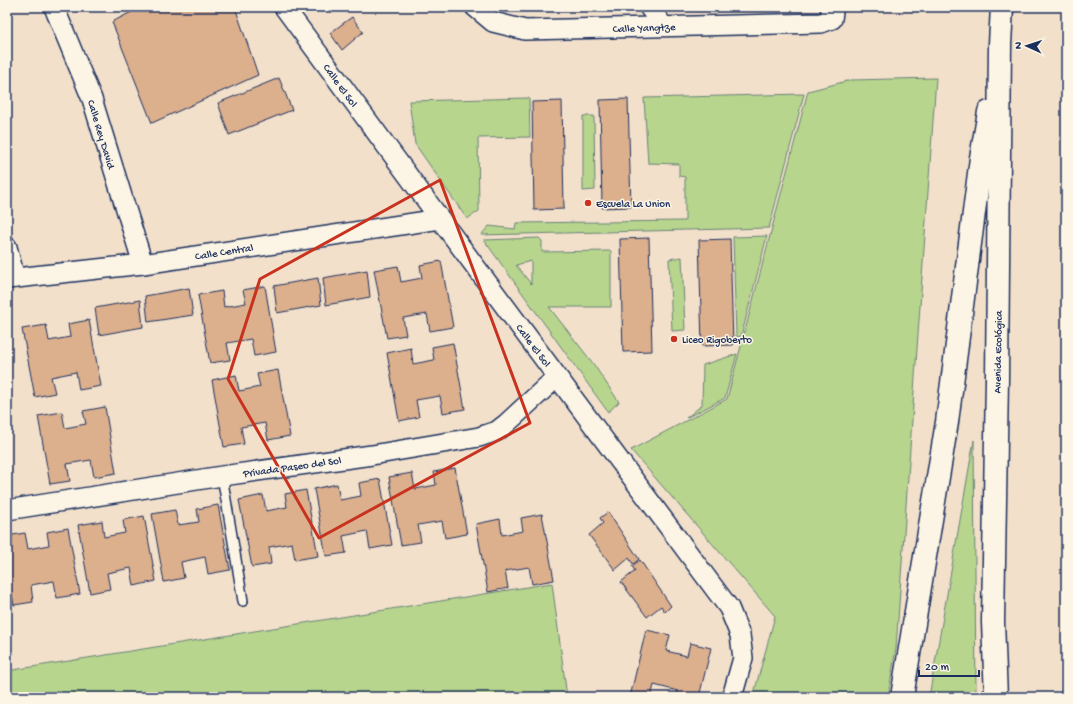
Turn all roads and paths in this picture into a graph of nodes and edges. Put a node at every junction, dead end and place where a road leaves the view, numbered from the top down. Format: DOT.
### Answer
graph roads {
  1 [pos="54,7"];
  2 [pos="284,7"];
  3 [pos="475,7"];
  4 [pos="649,7"];
  5 [pos="1002,7"];
  6 [pos="825,15"];
  7 [pos="663,26"];
  8 [pos="1000,44"];
  9 [pos="440,219"];
  10 [pos="7,247"];
  11 [pos="143,264"];
  12 [pos="11,278"];
  13 [pos="558,377"];
  14 [pos="222,476"];
  15 [pos="7,510"];
  16 [pos="242,601"];
  17 [pos="732,697"];
  18 [pos="902,697"];
  19 [pos="996,697"];
  1 -- 11 [label="street, Calle Rey David"];
  2 -- 9 [label="street, Calle El Sol"];
  3 -- 7 [label="street, Calle Yangtze"];
  4 -- 7 [label="street"];
  5 -- 8 [label="main road, Avenida Ecológica"];
  6 -- 7 [label="street, Calle Yangtze"];
  8 -- 18 [label="main road"];
  8 -- 19 [label="main road, Avenida Ecológica"];
  9 -- 11 [label="street, Calle Central"];
  9 -- 13 [label="street, Calle El Sol"];
  10 -- 12 [label="street"];
  11 -- 12 [label="street, Calle Central"];
  13 -- 14 [label="street, Privada Paseo del Sol"];
  13 -- 17 [label="street, Calle El Sol"];
  14 -- 15 [label="street, Privada Paseo del Sol"];
  14 -- 16 [label="lane"];
}
